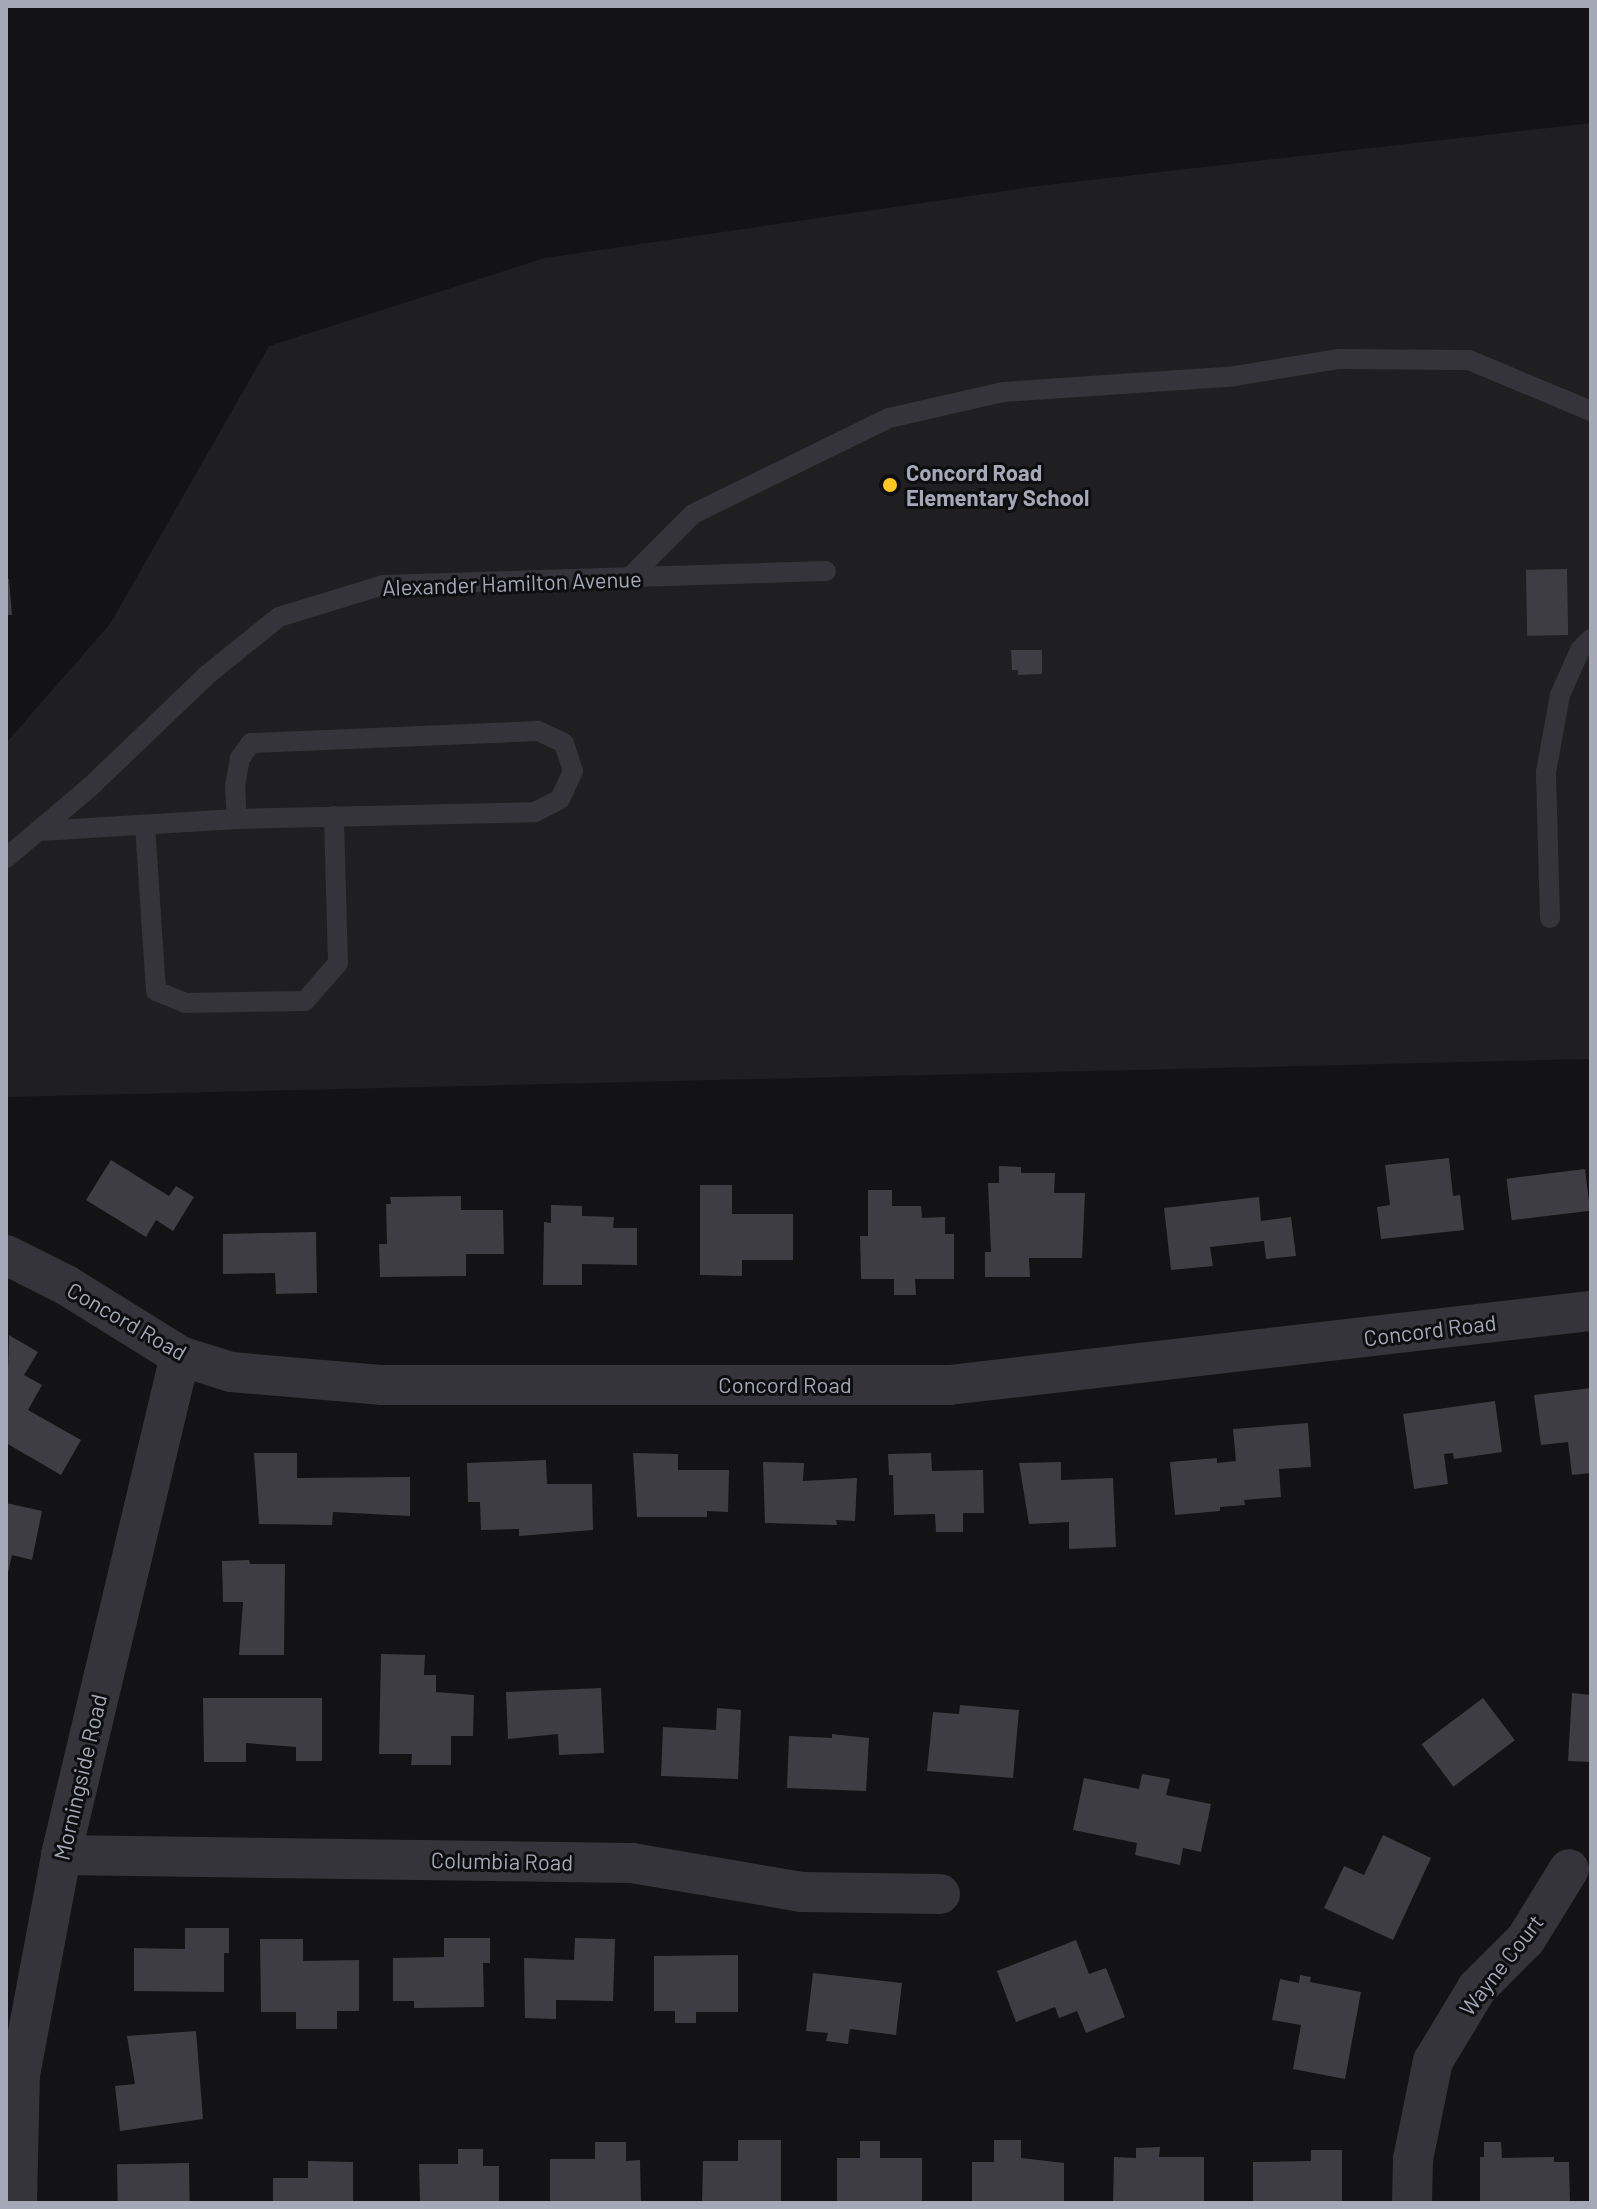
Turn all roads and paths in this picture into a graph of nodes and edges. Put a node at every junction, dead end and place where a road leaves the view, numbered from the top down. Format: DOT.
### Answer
graph roads {
  1 [pos="1591,411"];
  2 [pos="826,571"];
  3 [pos="629,578"];
  4 [pos="1591,639"];
  5 [pos="334,816"];
  6 [pos="237,819"];
  7 [pos="145,825"];
  8 [pos="40,831"];
  9 [pos="6,858"];
  10 [pos="1550,918"];
  11 [pos="6,1255"];
  12 [pos="1591,1311"];
  13 [pos="180,1356"];
  14 [pos="61,1855"];
  15 [pos="1569,1869"];
  16 [pos="940,1894"];
  17 [pos="17,2203"];
  18 [pos="1412,2203"];
  1 -- 3 [label="lane"];
  2 -- 3 [label="lane, Alexander Hamilton Avenue"];
  3 -- 8 [label="lane, Alexander Hamilton Avenue"];
  4 -- 10 [label="lane"];
  5 -- 6 [label="lane"];
  5 -- 6 [label="lane"];
  5 -- 7 [label="lane"];
  6 -- 7 [label="lane"];
  7 -- 8 [label="lane"];
  8 -- 9 [label="lane, Alexander Hamilton Avenue"];
  11 -- 13 [label="street, Concord Road"];
  12 -- 13 [label="street, Concord Road"];
  13 -- 14 [label="street, Morningside Road"];
  14 -- 16 [label="street, Columbia Road"];
  14 -- 17 [label="street, Morningside Road"];
  15 -- 18 [label="street, Wayne Court"];
}
